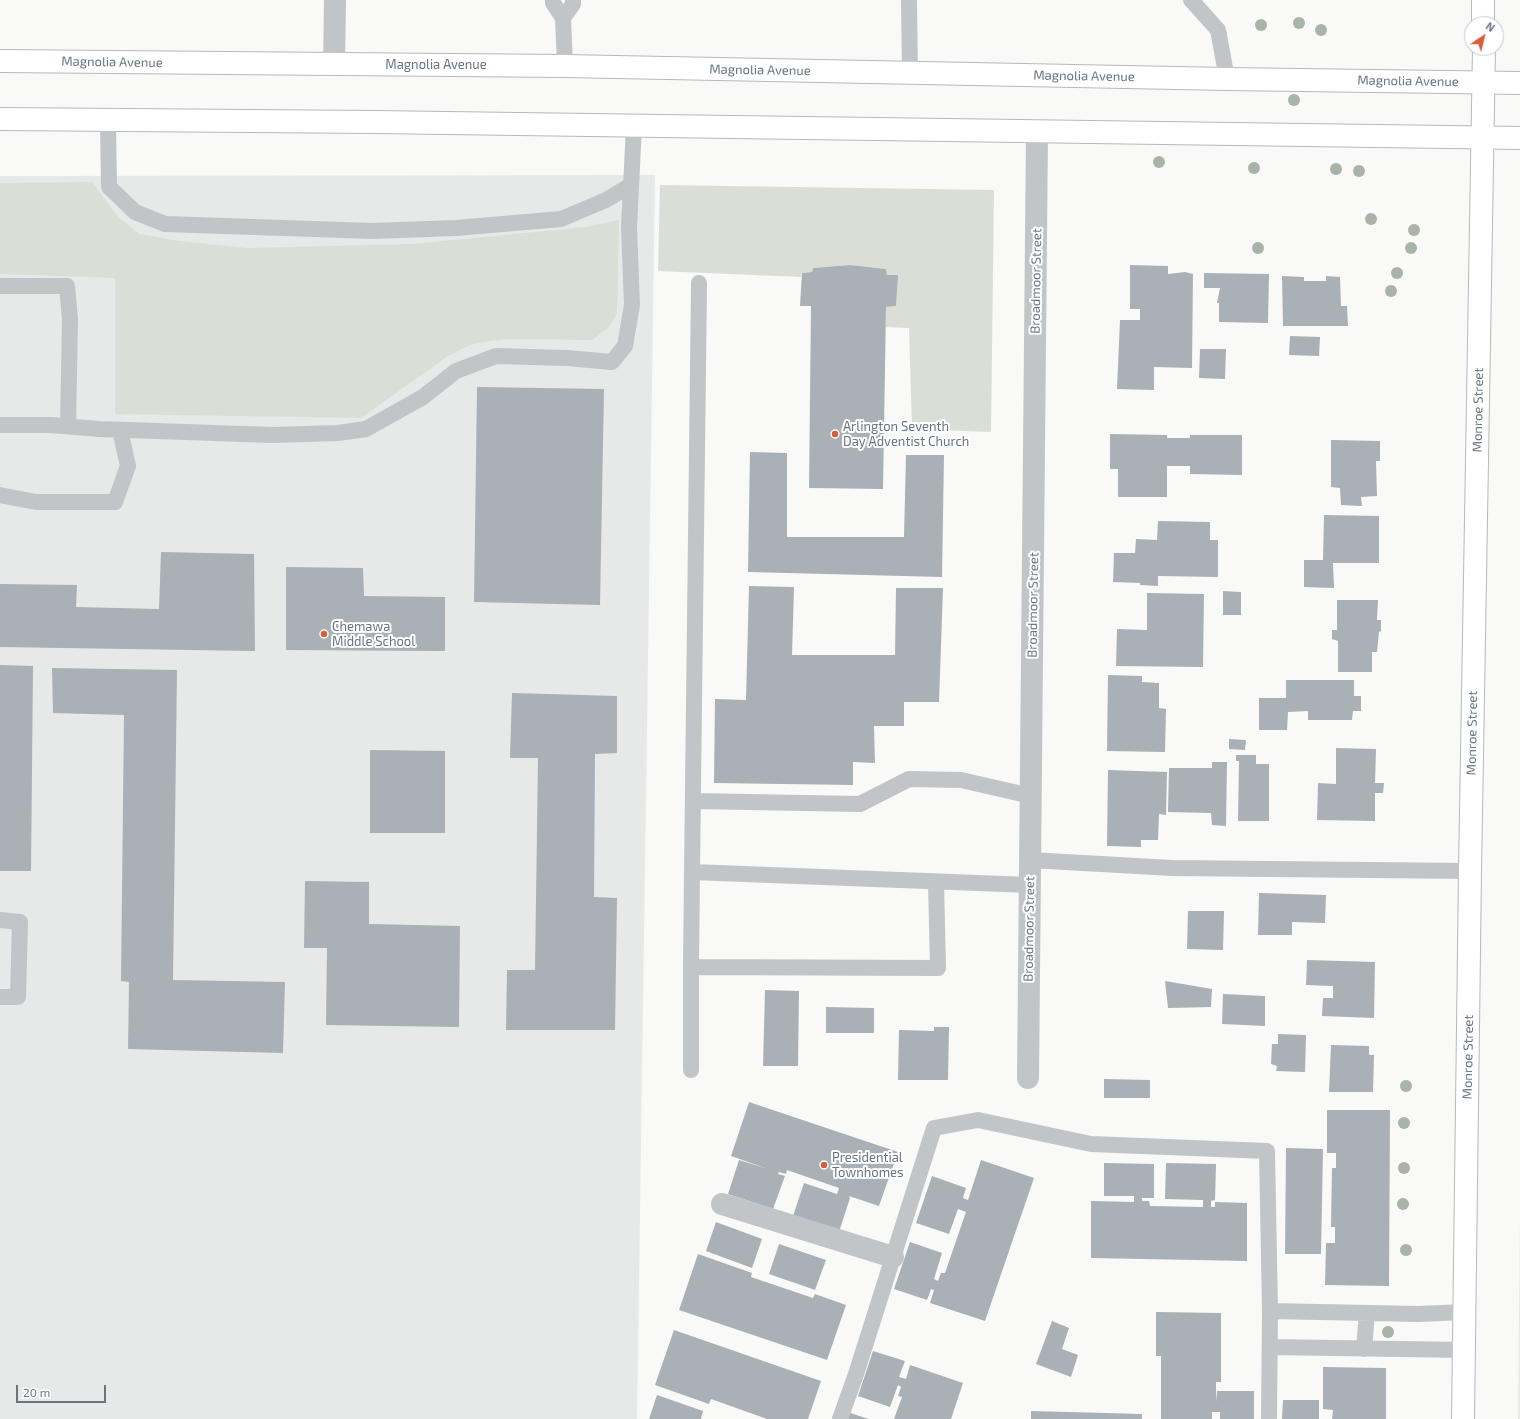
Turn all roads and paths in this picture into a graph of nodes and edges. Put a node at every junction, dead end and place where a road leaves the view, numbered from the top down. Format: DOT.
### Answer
graph roads {
  1 [pos="335,0"];
  2 [pos="553,0"];
  3 [pos="573,0"];
  4 [pos="909,0"];
  5 [pos="1191,0"];
  6 [pos="1483,0"];
  7 [pos="1483,16"];
  8 [pos="564,18"];
  9 [pos="1484,56"];
  10 [pos="0,61"];
  11 [pos="334,65"];
  12 [pos="565,66"];
  13 [pos="910,73"];
  14 [pos="1227,79"];
  15 [pos="1484,82"];
  16 [pos="1520,83"];
  17 [pos="0,119"];
  18 [pos="108,120"];
  19 [pos="634,126"];
  20 [pos="1037,132"];
  21 [pos="1483,138"];
  22 [pos="1520,138"];
  23 [pos="631,184"];
  24 [pos="699,283"];
  25 [pos="0,286"];
  26 [pos="0,425"];
  27 [pos="68,426"];
  28 [pos="120,430"];
  29 [pos="0,495"];
  30 [pos="1031,796"];
  31 [pos="693,801"];
  32 [pos="1030,860"];
  33 [pos="1470,871"];
  34 [pos="692,872"];
  35 [pos="936,882"];
  36 [pos="1030,885"];
  37 [pos="0,920"];
  38 [pos="691,967"];
  39 [pos="0,997"];
  40 [pos="691,1070"];
  41 [pos="1028,1078"];
  42 [pos="722,1204"];
  43 [pos="893,1257"];
  44 [pos="1270,1311"];
  45 [pos="1466,1312"];
  46 [pos="1367,1313"];
  47 [pos="1270,1347"];
  48 [pos="1364,1349"];
  49 [pos="1465,1350"];
  50 [pos="840,1419"];
  51 [pos="1269,1419"];
  52 [pos="1463,1419"];
  1 -- 11 [label="street"];
  2 -- 8 [label="lane"];
  3 -- 8 [label="lane"];
  4 -- 13 [label="lane"];
  5 -- 14 [label="lane"];
  6 -- 7 [label="main road"];
  8 -- 12 [label="lane"];
  9 -- 15 [label="main road, Monroe Street"];
  10 -- 11 [label="main road, Magnolia Avenue"];
  11 -- 12 [label="main road, Magnolia Avenue"];
  12 -- 13 [label="main road, Magnolia Avenue"];
  13 -- 14 [label="main road, Magnolia Avenue"];
  14 -- 15 [label="main road, Magnolia Avenue"];
  15 -- 16 [label="main road, Magnolia Avenue"];
  15 -- 21 [label="main road, Monroe Street"];
  17 -- 18 [label="main road"];
  18 -- 19 [label="main road"];
  18 -- 23 [label="lane"];
  19 -- 20 [label="main road"];
  19 -- 23 [label="lane"];
  20 -- 21 [label="main road"];
  20 -- 30 [label="street, Broadmoor Street"];
  21 -- 22 [label="main road"];
  21 -- 33 [label="main road, Monroe Street"];
  23 -- 28 [label="lane"];
  24 -- 31 [label="lane"];
  25 -- 27 [label="lane"];
  26 -- 27 [label="lane"];
  27 -- 28 [label="lane"];
  28 -- 29 [label="lane"];
  30 -- 31 [label="lane"];
  30 -- 32 [label="street, Broadmoor Street"];
  31 -- 34 [label="lane"];
  32 -- 33 [label="lane"];
  32 -- 36 [label="street, Broadmoor Street"];
  33 -- 45 [label="main road, Monroe Street"];
  34 -- 35 [label="lane"];
  34 -- 38 [label="lane"];
  35 -- 36 [label="lane"];
  35 -- 38 [label="lane"];
  36 -- 41 [label="street, Broadmoor Street"];
  37 -- 39 [label="lane"];
  38 -- 40 [label="lane"];
  42 -- 43 [label="street"];
  43 -- 44 [label="lane"];
  43 -- 50 [label="lane"];
  44 -- 46 [label="lane"];
  44 -- 47 [label="lane"];
  45 -- 46 [label="lane"];
  45 -- 49 [label="main road, Monroe Street"];
  46 -- 48 [label="lane"];
  47 -- 48 [label="lane"];
  47 -- 51 [label="lane"];
  48 -- 49 [label="lane"];
  49 -- 52 [label="main road, Monroe Street"];
}
